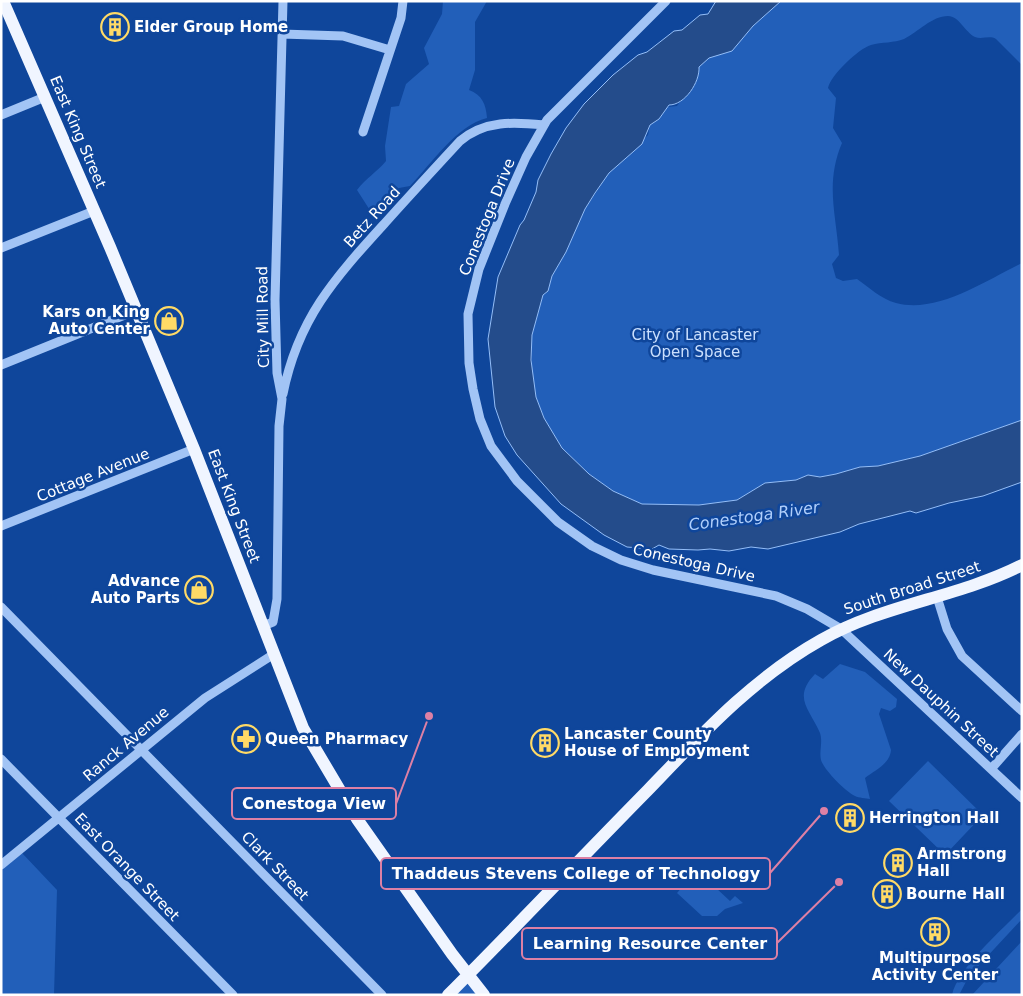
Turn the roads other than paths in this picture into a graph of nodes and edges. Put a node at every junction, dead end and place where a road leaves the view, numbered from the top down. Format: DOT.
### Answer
graph roads {
  1 [pos="3,1"];
  2 [pos="283,1"];
  3 [pos="403,1"];
  4 [pos="666,1"];
  5 [pos="282,34"];
  6 [pos="390,50"];
  7 [pos="45,97"];
  8 [pos="1,115"];
  9 [pos="544,125"];
  10 [pos="363,132"];
  11 [pos="94,211"];
  12 [pos="1,248"];
  13 [pos="137,310"];
  14 [pos="1,365"];
  15 [pos="282,399"];
  16 [pos="194,449"];
  17 [pos="1,526"];
  18 [pos="1022,565"];
  19 [pos="937,597"];
  20 [pos="1,607"];
  21 [pos="263,626"];
  22 [pos="841,629"];
  23 [pos="274,654"];
  24 [pos="1022,711"];
  25 [pos="1022,734"];
  26 [pos="141,749"];
  27 [pos="1,759"];
  28 [pos="991,769"];
  29 [pos="1022,798"];
  30 [pos="59,817"];
  31 [pos="1,865"];
  32 [pos="468,975"];
  33 [pos="233,995"];
  34 [pos="382,995"];
  35 [pos="448,995"];
  36 [pos="484,995"];
  1 -- 7 [label="main road, East King Street"];
  2 -- 5 [label="street, City Mill Road"];
  3 -- 6 [label="street"];
  4 -- 9 [label="street, Conestoga Drive"];
  5 -- 6 [label="street"];
  5 -- 15 [label="street, City Mill Road"];
  6 -- 10 [label="street"];
  7 -- 8 [label="street"];
  7 -- 11 [label="main road, East King Street"];
  9 -- 15 [label="street, Betz Road"];
  9 -- 22 [label="street, Conestoga Drive"];
  11 -- 12 [label="street"];
  11 -- 13 [label="main road, East King Street"];
  13 -- 14 [label="street"];
  13 -- 16 [label="main road, East King Street"];
  15 -- 21 [label="street, City Mill Road"];
  16 -- 17 [label="street, Cottage Avenue"];
  16 -- 21 [label="main road, East King Street"];
  18 -- 19 [label="main road, South Broad Street"];
  19 -- 22 [label="main road, South Broad Street"];
  19 -- 24 [label="street"];
  20 -- 26 [label="street, Clark Street"];
  21 -- 23 [label="main road, East King Street"];
  22 -- 28 [label="street, New Dauphin Street"];
  22 -- 32 [label="main road, South Broad Street"];
  23 -- 26 [label="street, Ranck Avenue"];
  23 -- 32 [label="main road, East King Street"];
  25 -- 28 [label="street"];
  26 -- 30 [label="street, Ranck Avenue"];
  26 -- 34 [label="street, Clark Street"];
  27 -- 30 [label="street, East Orange Street"];
  28 -- 29 [label="street, New Dauphin Street"];
  30 -- 31 [label="street, Ranck Avenue"];
  30 -- 33 [label="street, East Orange Street"];
  32 -- 35 [label="main road, South Broad Street"];
  32 -- 36 [label="main road, East King Street"];
}
